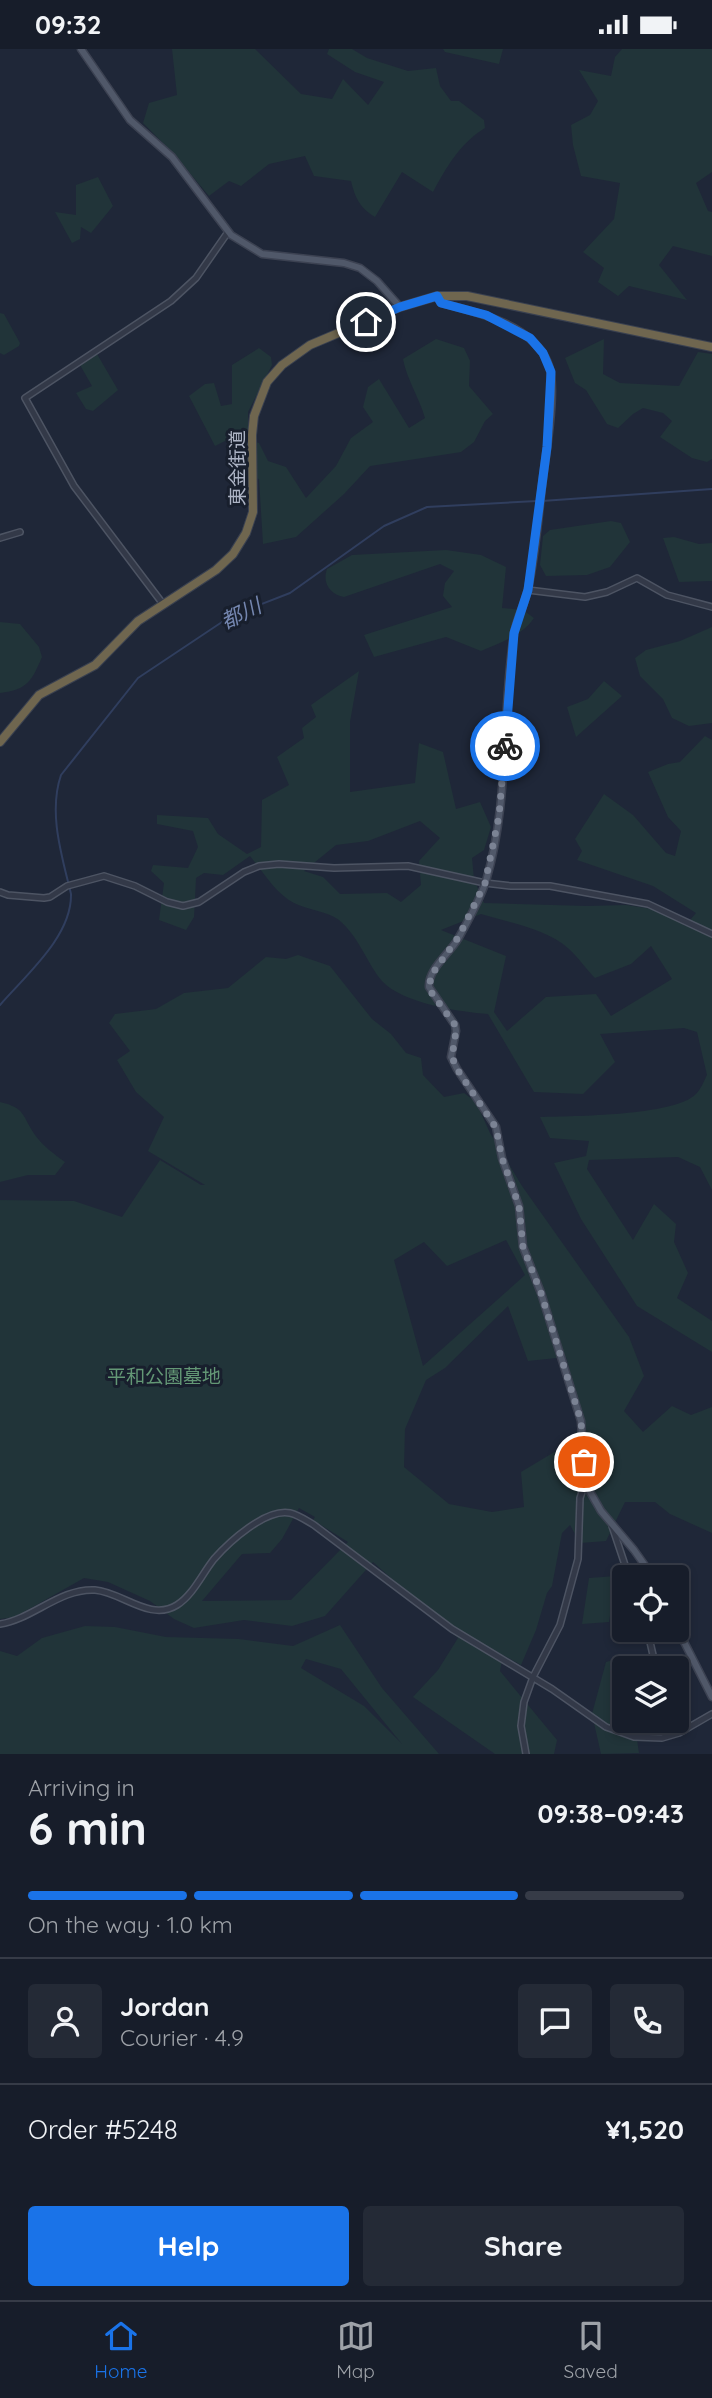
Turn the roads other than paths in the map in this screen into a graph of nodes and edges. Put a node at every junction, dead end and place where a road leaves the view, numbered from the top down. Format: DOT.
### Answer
graph roads {
  1 [pos="81,49"];
  2 [pos="228,232"];
  3 [pos="437,296"];
  4 [pos="400,307"];
  5 [pos="712,347"];
  6 [pos="20,532"];
  7 [pos="0,538"];
  8 [pos="528,590"];
  9 [pos="163,604"];
  10 [pos="712,607"];
  11 [pos="0,742"];
  12 [pos="485,883"];
  13 [pos="0,891"];
  14 [pos="712,934"];
  15 [pos="585,1483"];
  16 [pos="612,1526"];
  17 [pos="625,1565"];
  18 [pos="645,1565"];
  19 [pos="0,1625"];
  20 [pos="684,1642"];
  21 [pos="533,1677"];
  22 [pos="712,1697"];
  23 [pos="712,1714"];
  24 [pos="526,1754"];
  1 -- 2 [label="main road"];
  2 -- 4 [label="main road"];
  2 -- 9 [label="street"];
  3 -- 4 [label="highway, 東金街道"];
  3 -- 5 [label="highway, 東金街道"];
  3 -- 8 [label="main road"];
  4 -- 9 [label="highway, 東金街道"];
  6 -- 7 [label="street"];
  8 -- 10 [label="street"];
  8 -- 12 [label="main road"];
  9 -- 11 [label="highway, 東金街道"];
  12 -- 13 [label="street"];
  12 -- 14 [label="street"];
  12 -- 15 [label="main road"];
  15 -- 16 [label="main road"];
  15 -- 21 [label="street"];
  16 -- 17 [label="street"];
  16 -- 18 [label="main road"];
  19 -- 21 [label="street"];
  20 -- 22 [label="main road"];
  21 -- 23 [label="street"];
  21 -- 24 [label="street"];
}
